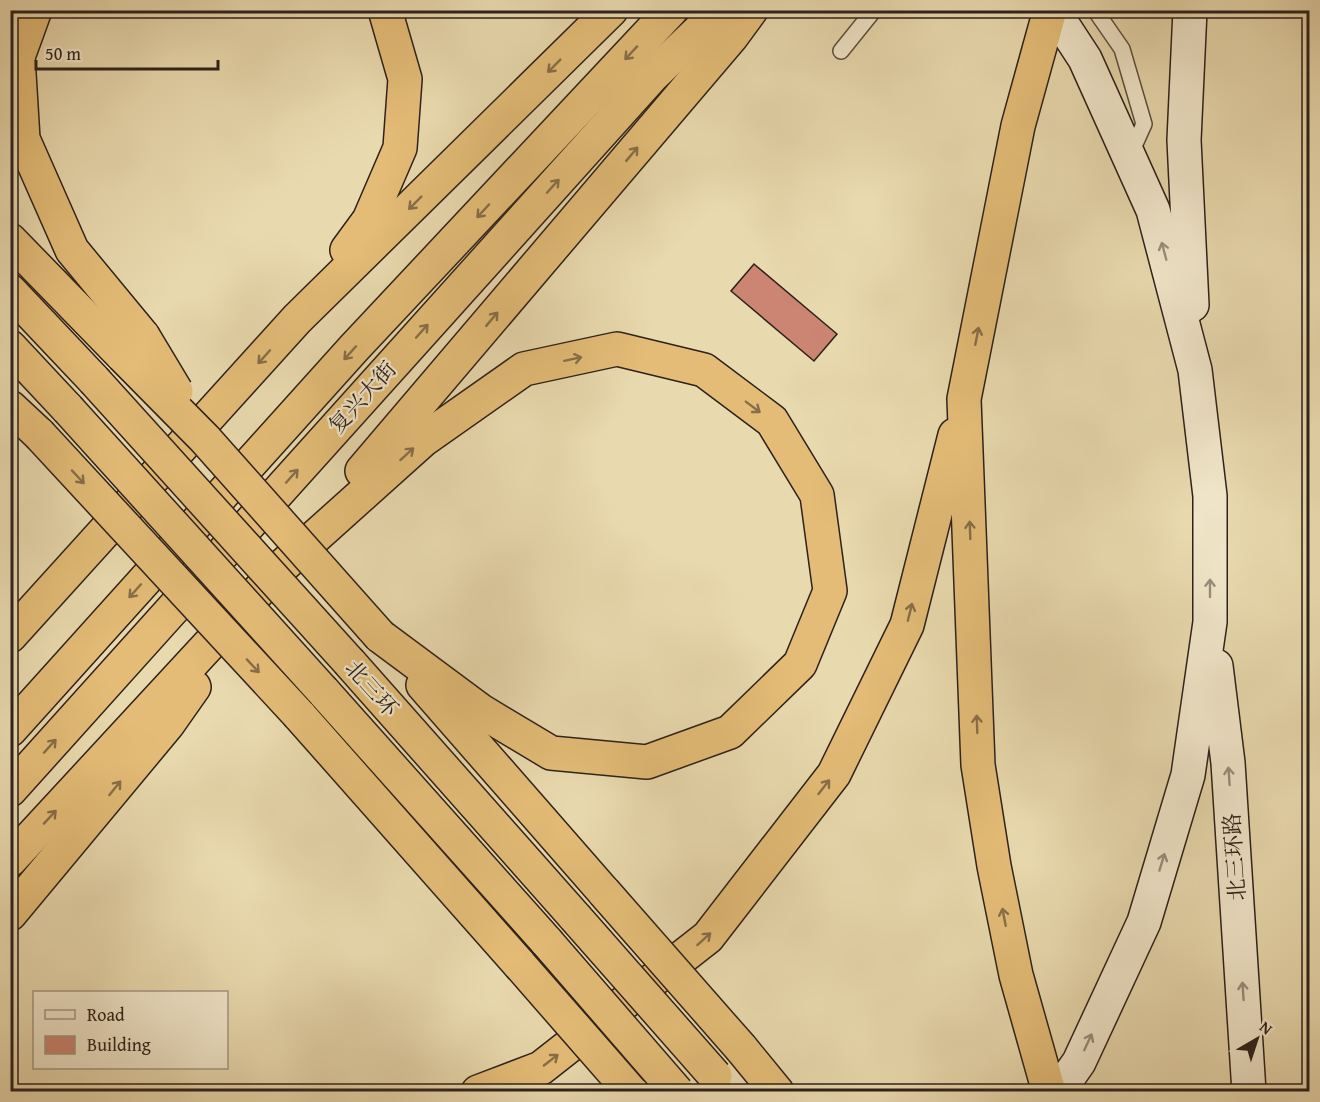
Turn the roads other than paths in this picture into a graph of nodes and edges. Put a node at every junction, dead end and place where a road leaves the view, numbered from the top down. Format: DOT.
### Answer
graph roads {
  1 [pos="35,10"];
  2 [pos="385,10"];
  3 [pos="611,10"];
  4 [pos="671,10"];
  5 [pos="721,10"];
  6 [pos="751,10"];
  7 [pos="874,10"];
  8 [pos="1052,10"];
  9 [pos="1095,10"];
  10 [pos="1190,10"];
  11 [pos="841,51"];
  12 [pos="1129,158"];
  13 [pos="10,240"];
  14 [pos="10,291"];
  15 [pos="297,319"];
  16 [pos="133,346"];
  17 [pos="10,347"];
  18 [pos="1195,370"];
  19 [pos="964,399"];
  20 [pos="10,406"];
  21 [pos="135,500"];
  22 [pos="277,571"];
  23 [pos="10,616"];
  24 [pos="1210,622"];
  25 [pos="10,636"];
  26 [pos="380,636"];
  27 [pos="10,730"];
  28 [pos="10,790"];
  29 [pos="10,860"];
  30 [pos="10,914"];
  31 [pos="721,1084"];
  32 [pos="478,1092"];
  33 [pos="631,1092"];
  34 [pos="677,1092"];
  35 [pos="777,1092"];
  36 [pos="1049,1092"];
  37 [pos="1058,1092"];
  38 [pos="1249,1092"];
  1 -- 16 [label="highway"];
  2 -- 15 [label="highway"];
  3 -- 15 [label="highway, one-way"];
  4 -- 27 [label="highway, 复兴大街, one-way"];
  28 -- 5 [label="highway, 复兴大街, one-way"];
  22 -- 6 [label="highway, one-way"];
  7 -- 11 [label="lane"];
  8 -- 12 [label="main road"];
  19 -- 8 [label="highway, one-way"];
  9 -- 12 [label="lane"];
  10 -- 18 [label="main road"];
  18 -- 12 [label="main road, one-way"];
  13 -- 16 [label="highway"];
  14 -- 31 [label="highway, 北三环, bridge"];
  15 -- 21 [label="highway, one-way"];
  16 -- 26 [label="highway, bridge"];
  17 -- 34 [label="highway, 北三环, bridge"];
  24 -- 18 [label="main road, one-way"];
  32 -- 19 [label="highway, one-way"];
  36 -- 19 [label="highway, one-way"];
  20 -- 33 [label="highway, one-way, bridge"];
  21 -- 23 [label="highway"];
  21 -- 25 [label="highway"];
  22 -- 26 [label="highway, one-way"];
  29 -- 22 [label="highway, one-way"];
  30 -- 22 [label="highway, one-way"];
  37 -- 24 [label="main road, one-way"];
  38 -- 24 [label="main road, 北三环路, one-way"];
  26 -- 35 [label="highway, bridge"];
}
